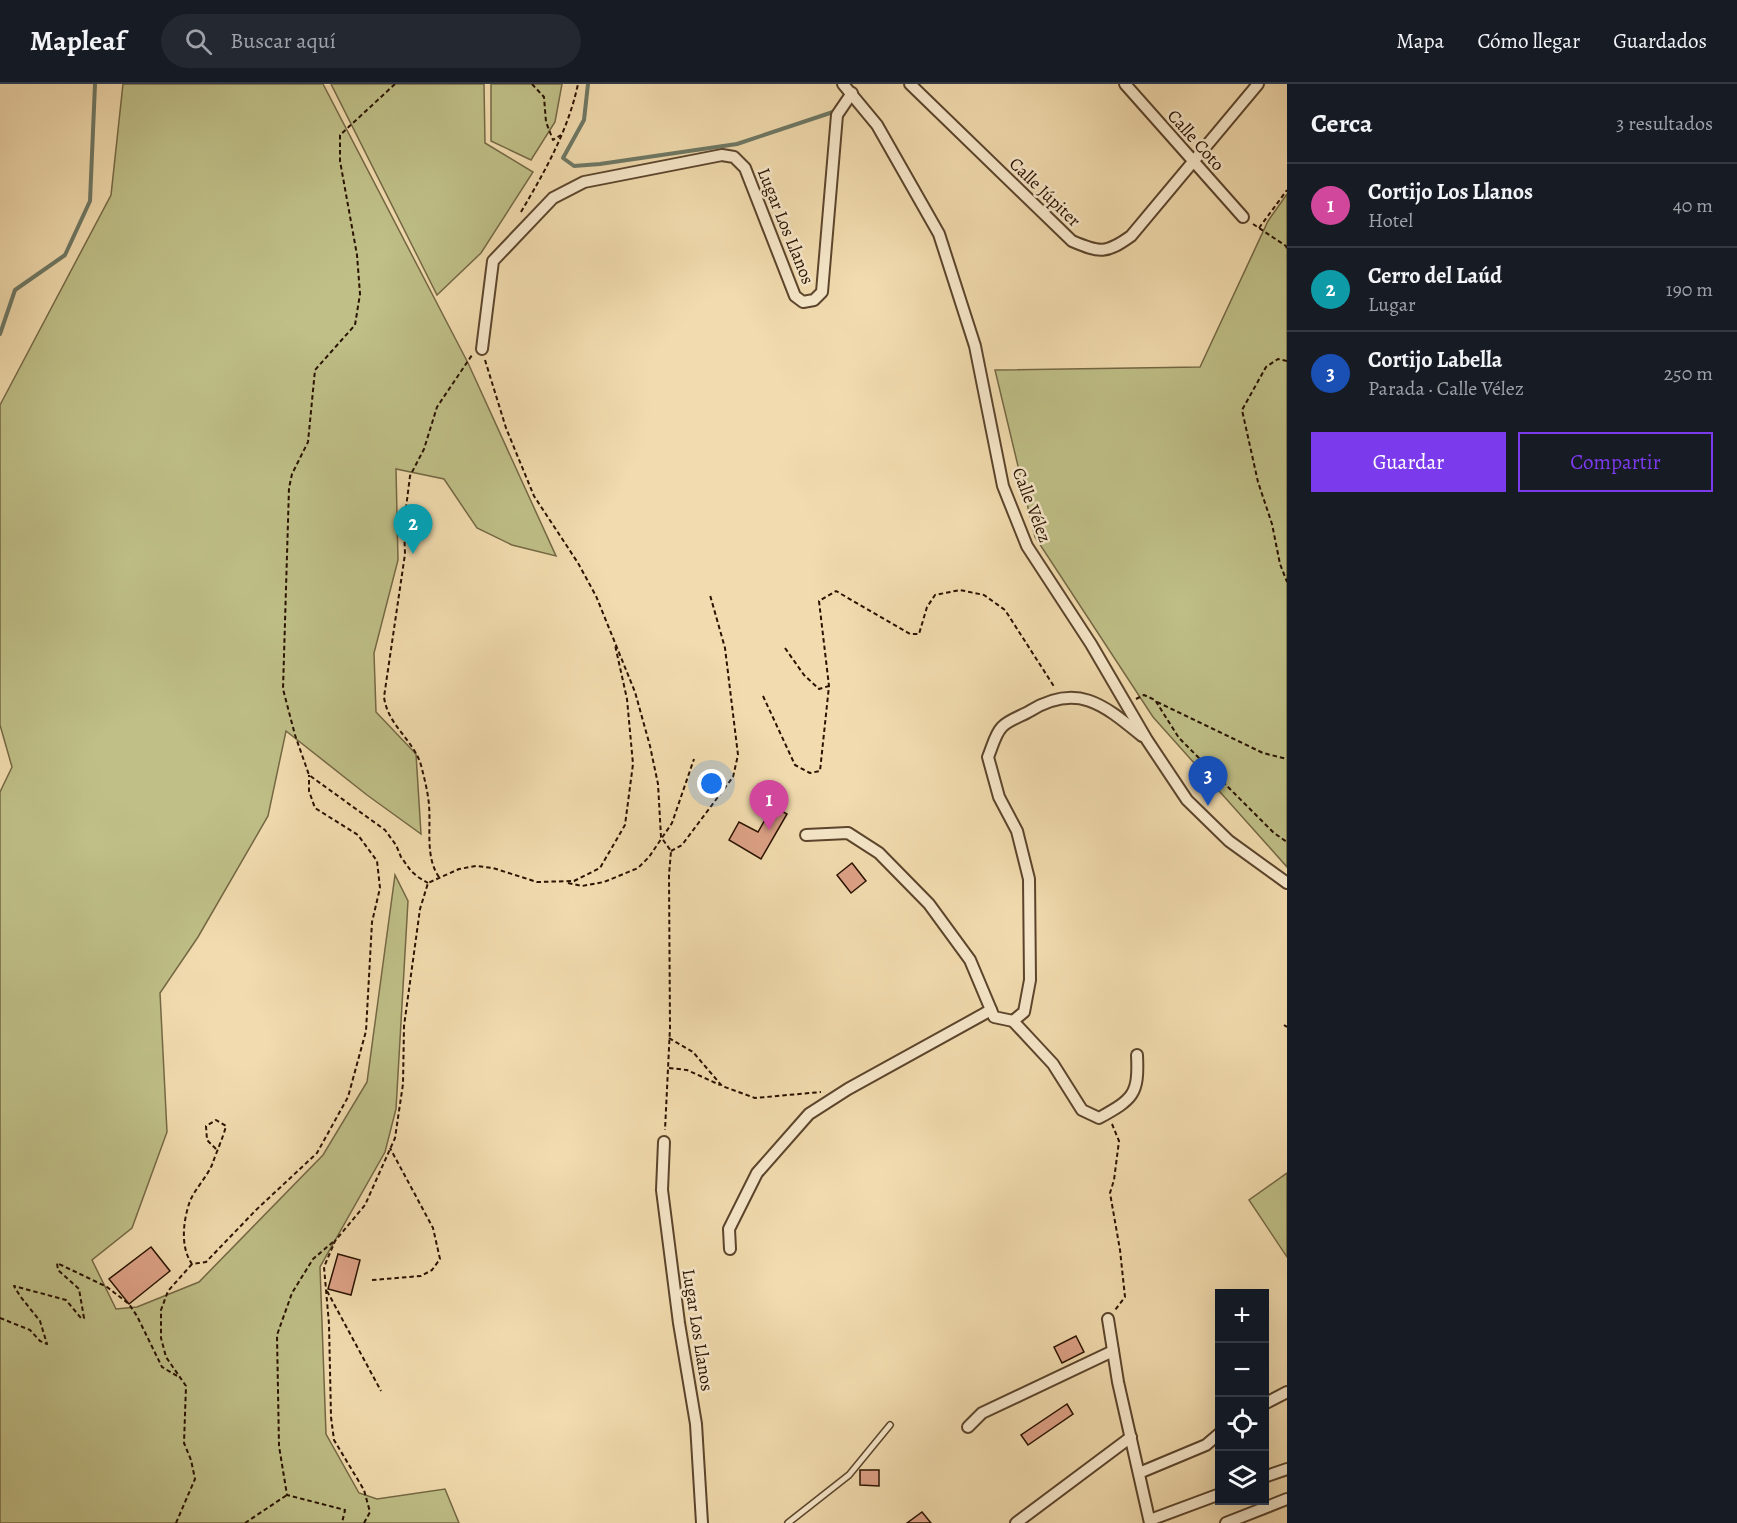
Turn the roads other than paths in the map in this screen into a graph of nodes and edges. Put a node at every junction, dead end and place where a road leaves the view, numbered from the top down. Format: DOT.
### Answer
graph roads {
  1 [pos="843,84"];
  2 [pos="910,84"];
  3 [pos="1125,84"];
  4 [pos="1258,84"];
  5 [pos="852,93"];
  6 [pos="1193,162"];
  7 [pos="1243,217"];
  8 [pos="482,349"];
  9 [pos="1146,740"];
  10 [pos="806,836"];
  11 [pos="1287,884"];
  12 [pos="991,1010"];
  13 [pos="1013,1021"];
  14 [pos="1137,1055"];
  15 [pos="664,1142"];
  16 [pos="730,1250"];
  17 [pos="1108,1319"];
  18 [pos="1113,1351"];
  19 [pos="1287,1392"];
  20 [pos="1269,1401"];
  21 [pos="890,1425"];
  22 [pos="969,1427"];
  23 [pos="1131,1437"];
  24 [pos="1215,1437"];
  25 [pos="1287,1469"];
  26 [pos="1139,1473"];
  27 [pos="1269,1475"];
  28 [pos="1215,1496"];
  29 [pos="1287,1499"];
  30 [pos="1150,1521"];
  31 [pos="702,1523"];
  32 [pos="788,1523"];
  33 [pos="1016,1523"];
  34 [pos="1226,1523"];
  1 -- 5 [label="street, Calle Vélez"];
  2 -- 6 [label="street, Calle Júpiter"];
  3 -- 6 [label="street, Calle Coto"];
  4 -- 6 [label="street, Calle Júpiter"];
  5 -- 8 [label="street, Lugar Los Llanos"];
  5 -- 9 [label="street, Calle Vélez"];
  6 -- 7 [label="street, Calle Coto"];
  9 -- 11 [label="street, Calle Vélez"];
  9 -- 13 [label="street"];
  10 -- 12 [label="street"];
  12 -- 13 [label="street"];
  12 -- 16 [label="street"];
  13 -- 14 [label="street"];
  15 -- 31 [label="street, Lugar Los Llanos"];
  17 -- 18 [label="street"];
  18 -- 22 [label="street"];
  18 -- 23 [label="street"];
  19 -- 20 [label="street"];
  21 -- 32 [label="lane"];
  23 -- 26 [label="street"];
  23 -- 33 [label="street"];
  24 -- 26 [label="street"];
  25 -- 27 [label="street"];
  26 -- 30 [label="street"];
  28 -- 30 [label="street"];
  29 -- 34 [label="street"];
}
